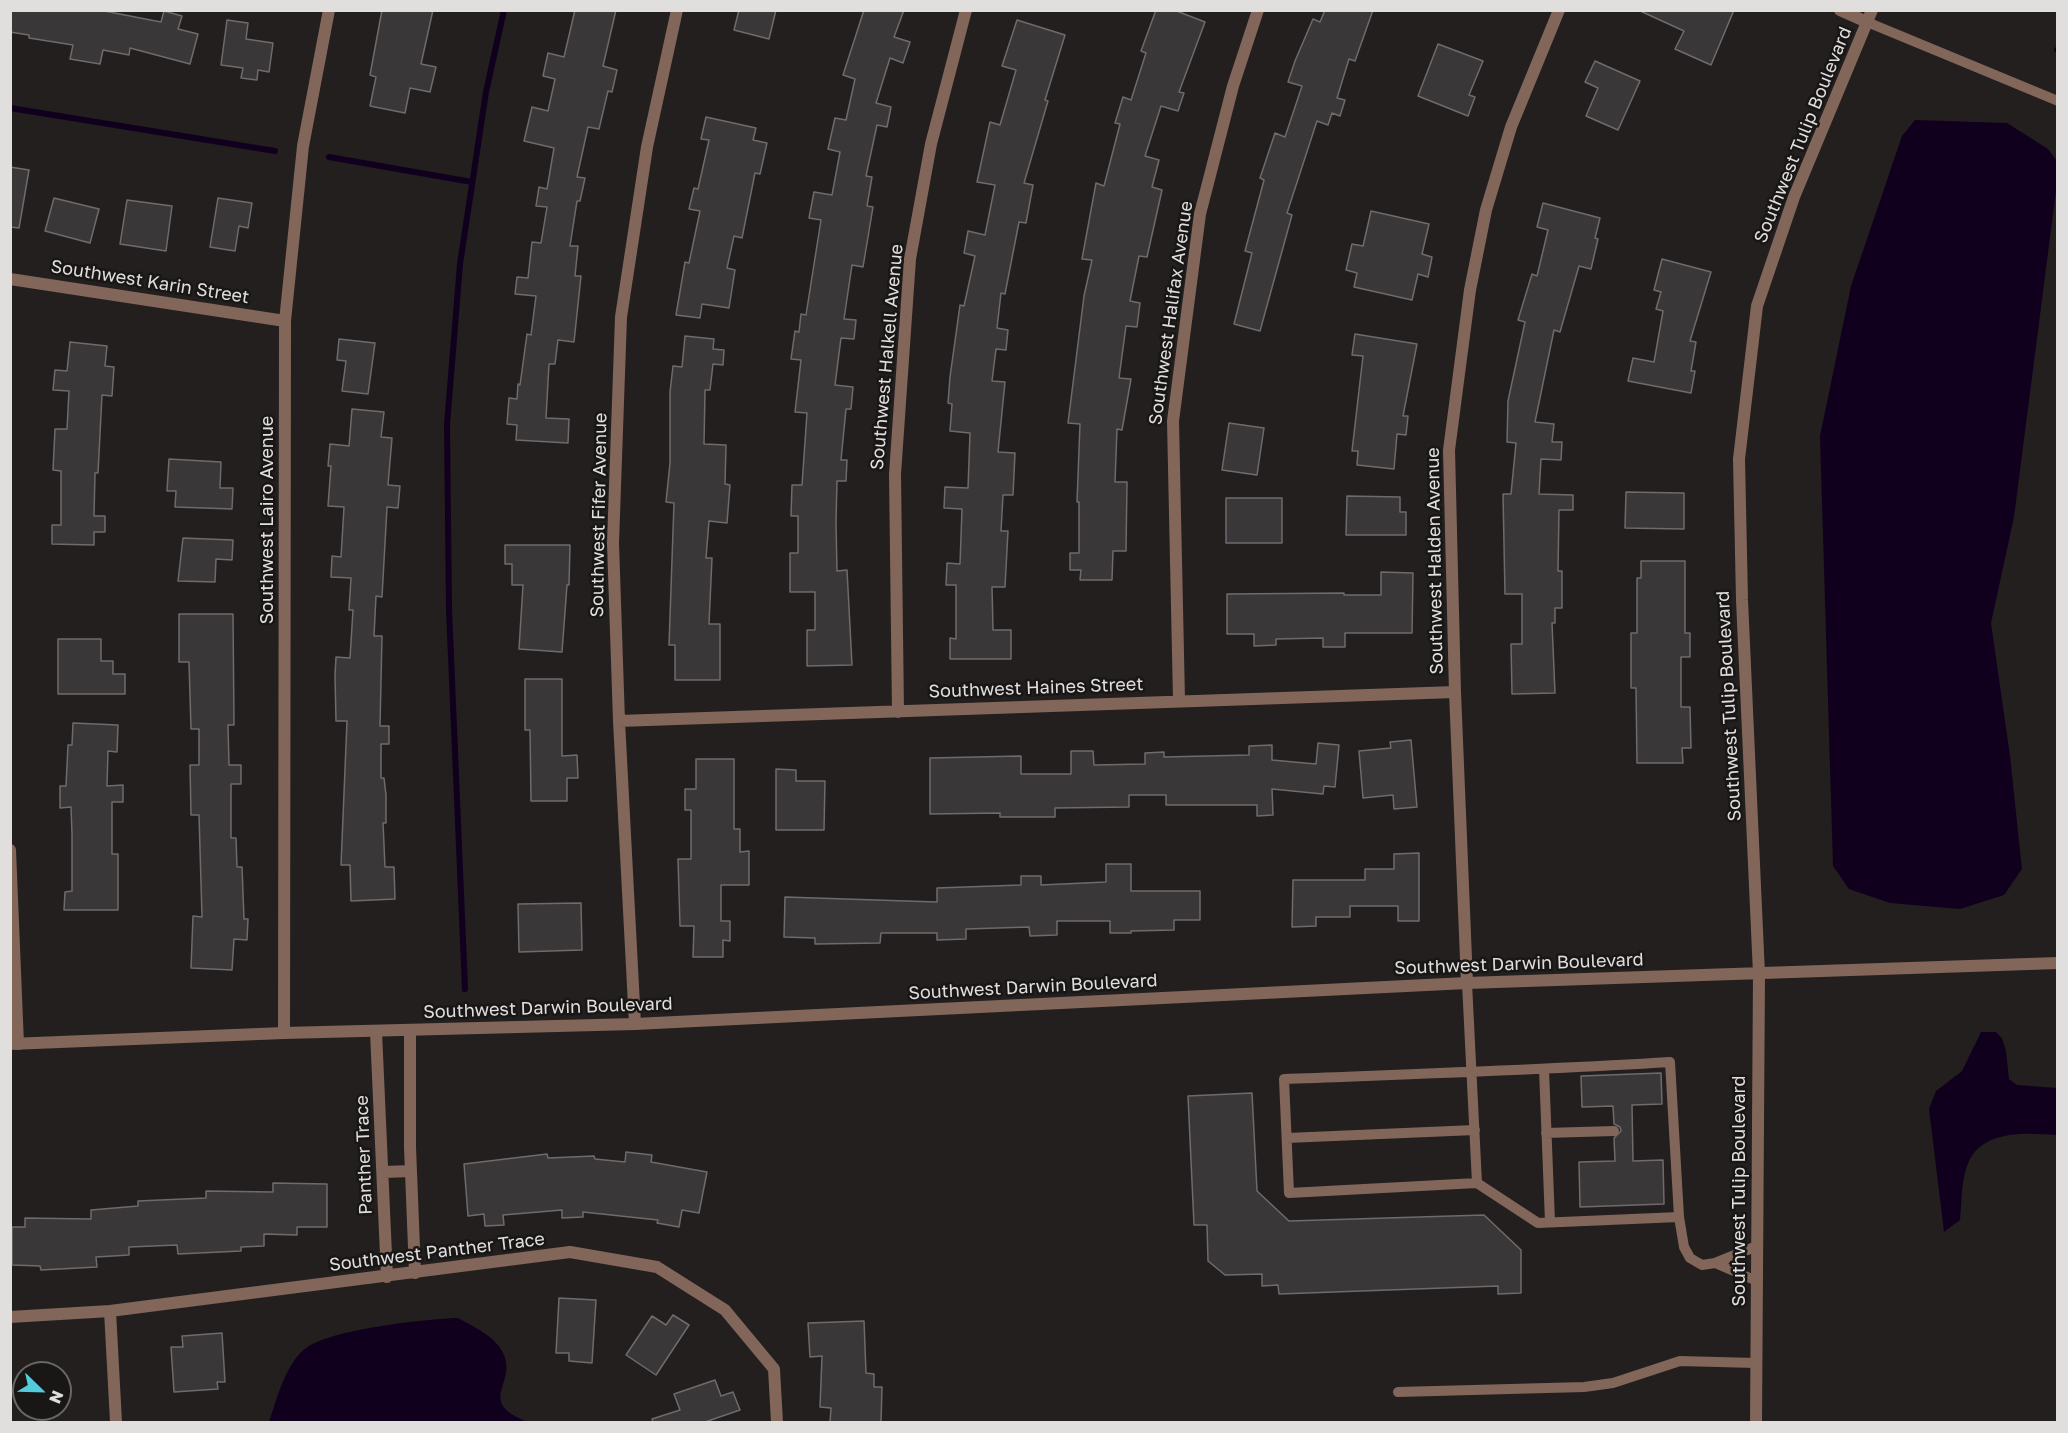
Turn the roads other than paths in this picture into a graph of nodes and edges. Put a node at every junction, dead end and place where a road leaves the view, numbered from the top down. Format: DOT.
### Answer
graph roads {
  1 [pos="329,10"];
  2 [pos="677,10"];
  3 [pos="966,10"];
  4 [pos="1258,10"];
  5 [pos="1559,10"];
  6 [pos="1840,10"];
  7 [pos="1869,16"];
  8 [pos="2058,101"];
  9 [pos="10,279"];
  10 [pos="285,321"];
  11 [pos="1455,692"];
  12 [pos="1179,700"];
  13 [pos="898,711"];
  14 [pos="619,721"];
  15 [pos="10,850"];
  16 [pos="2058,963"];
  17 [pos="1759,974"];
  18 [pos="1467,984"];
  19 [pos="635,1024"];
  20 [pos="410,1031"];
  21 [pos="376,1032"];
  22 [pos="284,1033"];
  23 [pos="14,1044"];
  24 [pos="1544,1069"];
  25 [pos="1472,1072"];
  26 [pos="1475,1130"];
  27 [pos="1614,1131"];
  28 [pos="1546,1133"];
  29 [pos="1287,1138"];
  30 [pos="411,1171"];
  31 [pos="384,1172"];
  32 [pos="1477,1183"];
  33 [pos="1678,1217"];
  34 [pos="1550,1222"];
  35 [pos="1757,1246"];
  36 [pos="1715,1263"];
  37 [pos="415,1273"];
  38 [pos="387,1277"];
  39 [pos="1757,1281"];
  40 [pos="110,1311"];
  41 [pos="10,1317"];
  42 [pos="1756,1363"];
  43 [pos="1398,1392"];
  44 [pos="116,1422"];
  45 [pos="777,1422"];
  46 [pos="1756,1422"];
  1 -- 10 [label="street, Southwest Lairo Avenue"];
  2 -- 14 [label="street, Southwest Fifer Avenue"];
  3 -- 13 [label="street, Southwest Halkell Avenue"];
  4 -- 12 [label="street, Southwest Halifax Avenue"];
  5 -- 11 [label="street, Southwest Halden Avenue"];
  6 -- 7 [label="street"];
  7 -- 8 [label="lane"];
  7 -- 17 [label="street, Southwest Tulip Boulevard"];
  9 -- 10 [label="street, Southwest Karin Street"];
  10 -- 22 [label="street, Southwest Lairo Avenue"];
  11 -- 12 [label="street, Southwest Haines Street"];
  11 -- 18 [label="street, Southwest Halden Avenue"];
  12 -- 13 [label="street, Southwest Haines Street"];
  13 -- 14 [label="street, Southwest Haines Street"];
  14 -- 19 [label="street, Southwest Fifer Avenue"];
  15 -- 23 [label="street"];
  16 -- 17 [label="street, Southwest Darwin Boulevard"];
  17 -- 18 [label="street, Southwest Darwin Boulevard"];
  17 -- 35 [label="street, Southwest Tulip Boulevard"];
  18 -- 19 [label="street, Southwest Darwin Boulevard"];
  18 -- 25 [label="lane"];
  19 -- 20 [label="street, Southwest Darwin Boulevard"];
  20 -- 21 [label="street, Southwest Darwin Boulevard"];
  20 -- 30 [label="street"];
  21 -- 22 [label="street, Southwest Darwin Boulevard"];
  21 -- 31 [label="street, Panther Trace"];
  22 -- 23 [label="street, Southwest Darwin Boulevard"];
  24 -- 25 [label="lane"];
  24 -- 28 [label="lane"];
  24 -- 33 [label="lane"];
  25 -- 26 [label="lane"];
  25 -- 29 [label="lane"];
  26 -- 29 [label="lane"];
  26 -- 32 [label="lane"];
  27 -- 28 [label="lane"];
  28 -- 34 [label="lane"];
  29 -- 32 [label="lane"];
  30 -- 31 [label="street"];
  30 -- 37 [label="street"];
  31 -- 38 [label="street, Panther Trace"];
  32 -- 34 [label="lane"];
  33 -- 34 [label="lane"];
  33 -- 36 [label="lane"];
  35 -- 36 [label="lane"];
  35 -- 39 [label="street, Southwest Tulip Boulevard"];
  36 -- 39 [label="lane"];
  37 -- 38 [label="street, Southwest Panther Trace"];
  37 -- 45 [label="street, Southwest Panther Trace"];
  38 -- 40 [label="street, Southwest Panther Trace"];
  39 -- 42 [label="street, Southwest Tulip Boulevard"];
  40 -- 41 [label="street, Southwest Panther Trace"];
  40 -- 44 [label="street"];
  42 -- 43 [label="lane"];
  42 -- 46 [label="street, Southwest Tulip Boulevard"];
}
